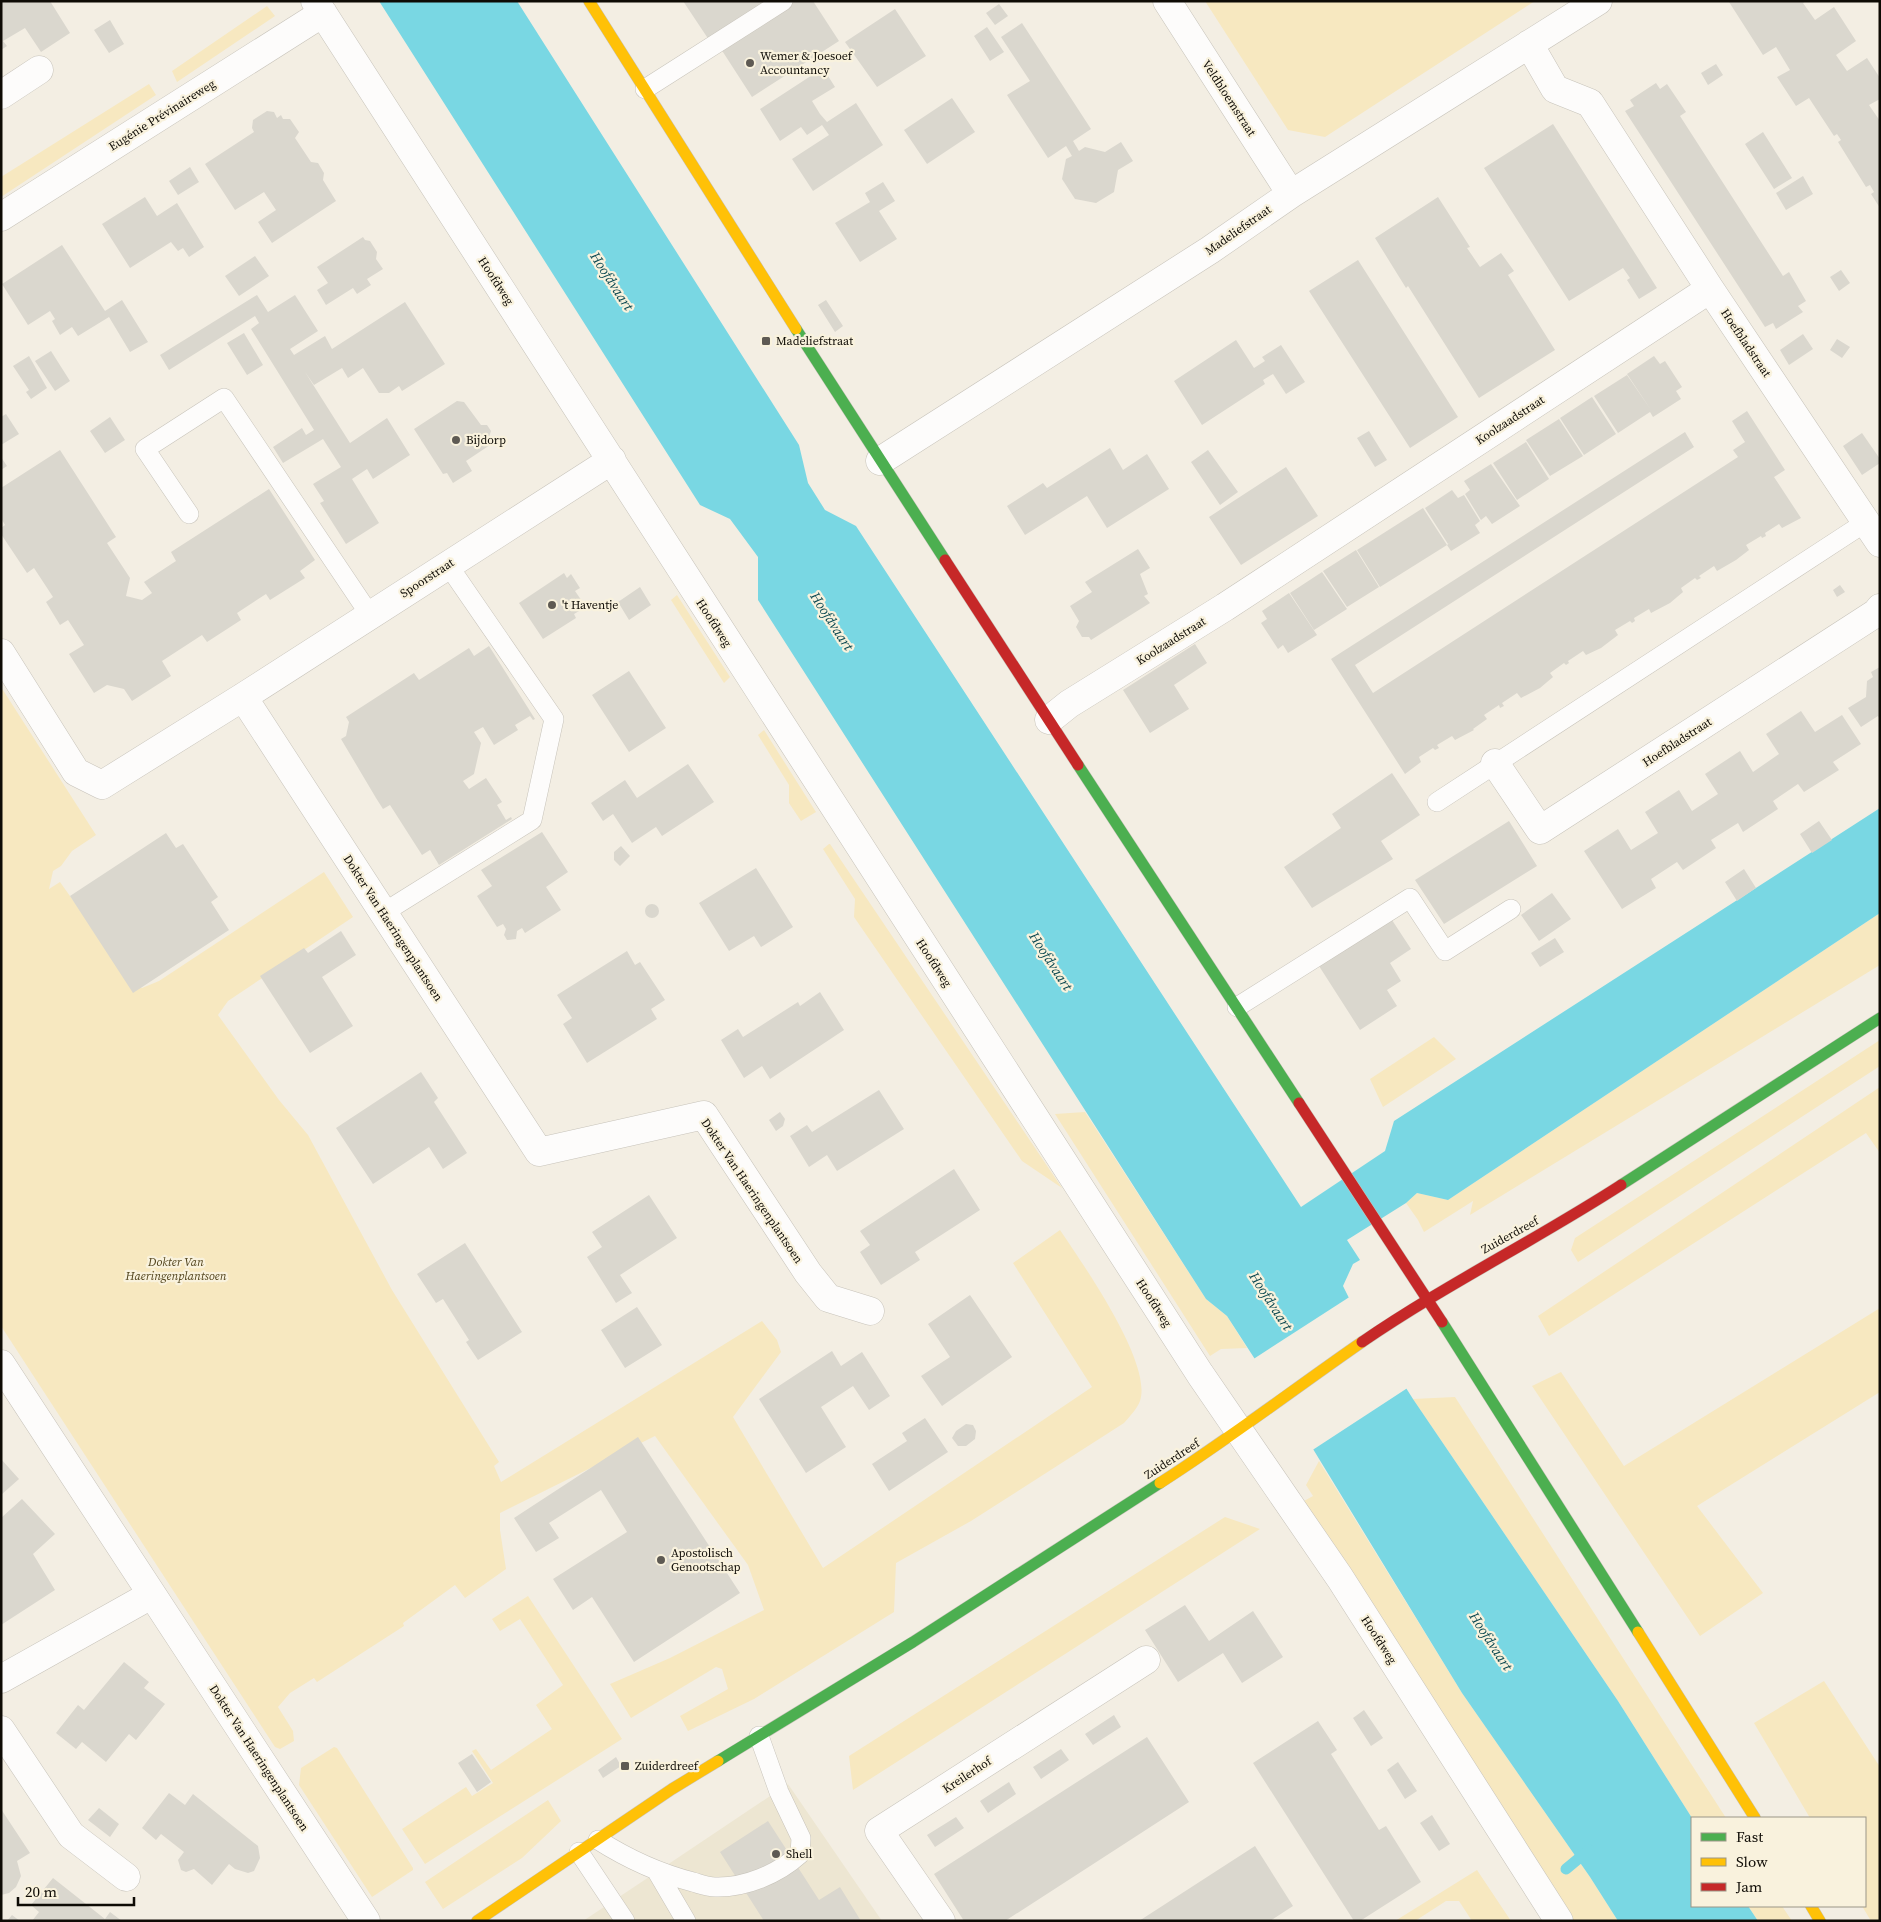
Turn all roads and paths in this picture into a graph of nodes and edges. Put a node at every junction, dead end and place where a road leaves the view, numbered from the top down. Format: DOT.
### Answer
graph roads {
  1 [pos="783,1"];
  2 [pos="1167,1"];
  3 [pos="1598,1"];
  4 [pos="593,3"];
  5 [pos="319,7"];
  6 [pos="1529,44"];
  7 [pos="40,70"];
  8 [pos="645,90"];
  9 [pos="1,95"];
  10 [pos="1291,194"];
  11 [pos="1,217"];
  12 [pos="1710,289"];
  13 [pos="612,460"];
  14 [pos="880,461"];
  15 [pos="189,514"];
  16 [pos="1873,532"];
  17 [pos="448,565"];
  18 [pos="1880,608"];
  19 [pos="370,615"];
  20 [pos="1,653"];
  21 [pos="243,698"];
  22 [pos="1049,720"];
  23 [pos="1495,763"];
  24 [pos="1437,802"];
  25 [pos="1511,909"];
  26 [pos="383,912"];
  27 [pos="1237,1007"];
  28 [pos="1880,1018"];
  29 [pos="1427,1301"];
  30 [pos="870,1311"];
  31 [pos="1,1364"];
  32 [pos="1238,1429"];
  33 [pos="151,1595"];
  34 [pos="1146,1660"];
  35 [pos="1,1679"];
  36 [pos="1,1730"];
  37 [pos="759,1736"];
  38 [pos="1755,1817"];
  39 [pos="598,1840"];
  40 [pos="579,1852"];
  41 [pos="656,1870"];
  42 [pos="126,1877"];
  43 [pos="1812,1907"];
  44 [pos="366,1921"];
  45 [pos="477,1921"];
  46 [pos="625,1921"];
  47 [pos="686,1921"];
  48 [pos="941,1921"];
  49 [pos="1559,1921"];
  50 [pos="1820,1921"];
  1 -- 8 [label="lane"];
  2 -- 10 [label="street, Veldbloemstraat"];
  3 -- 6 [label="street, Madeliefstraat"];
  4 -- 8 [label="street"];
  5 -- 11 [label="street, Eugénie Prévinaireweg"];
  5 -- 13 [label="street, Hoofdweg"];
  6 -- 10 [label="street, Madeliefstraat"];
  6 -- 12 [label="street"];
  7 -- 9 [label="street"];
  8 -- 14 [label="street"];
  10 -- 14 [label="street, Madeliefstraat"];
  12 -- 16 [label="street, Hoefbladstraat"];
  12 -- 22 [label="street, Koolzaadstraat"];
  13 -- 17 [label="street, Spoorstraat"];
  13 -- 32 [label="street, Hoofdweg"];
  14 -- 22 [label="street"];
  15 -- 19 [label="lane"];
  16 -- 23 [label="lane, Hoefbladstraat"];
  17 -- 19 [label="street, Spoorstraat"];
  17 -- 26 [label="lane"];
  18 -- 23 [label="street, Hoefbladstraat"];
  19 -- 21 [label="street, Spoorstraat"];
  20 -- 21 [label="street"];
  21 -- 26 [label="street, Dokter Van Haeringenplantsoen"];
  22 -- 27 [label="street"];
  23 -- 24 [label="lane, Hoefbladstraat"];
  25 -- 27 [label="lane"];
  26 -- 30 [label="street, Dokter Van Haeringenplantsoen"];
  27 -- 29 [label="street"];
  28 -- 29 [label="street, Zuiderdreef"];
  29 -- 32 [label="street, Zuiderdreef"];
  29 -- 38 [label="street"];
  31 -- 33 [label="street, Dokter Van Haeringenplantsoen"];
  32 -- 37 [label="street, Zuiderdreef"];
  32 -- 49 [label="street, Hoofdweg"];
  33 -- 35 [label="street"];
  33 -- 44 [label="street, Dokter Van Haeringenplantsoen"];
  34 -- 48 [label="street, Kreilerhof"];
  36 -- 42 [label="street"];
  37 -- 39 [label="street, Zuiderdreef"];
  37 -- 41 [label="lane"];
  39 -- 40 [label="street, Zuiderdreef"];
  39 -- 41 [label="lane"];
  40 -- 45 [label="street, Zuiderdreef"];
  40 -- 46 [label="lane"];
  41 -- 47 [label="lane"];
  43 -- 50 [label="street"];
}
